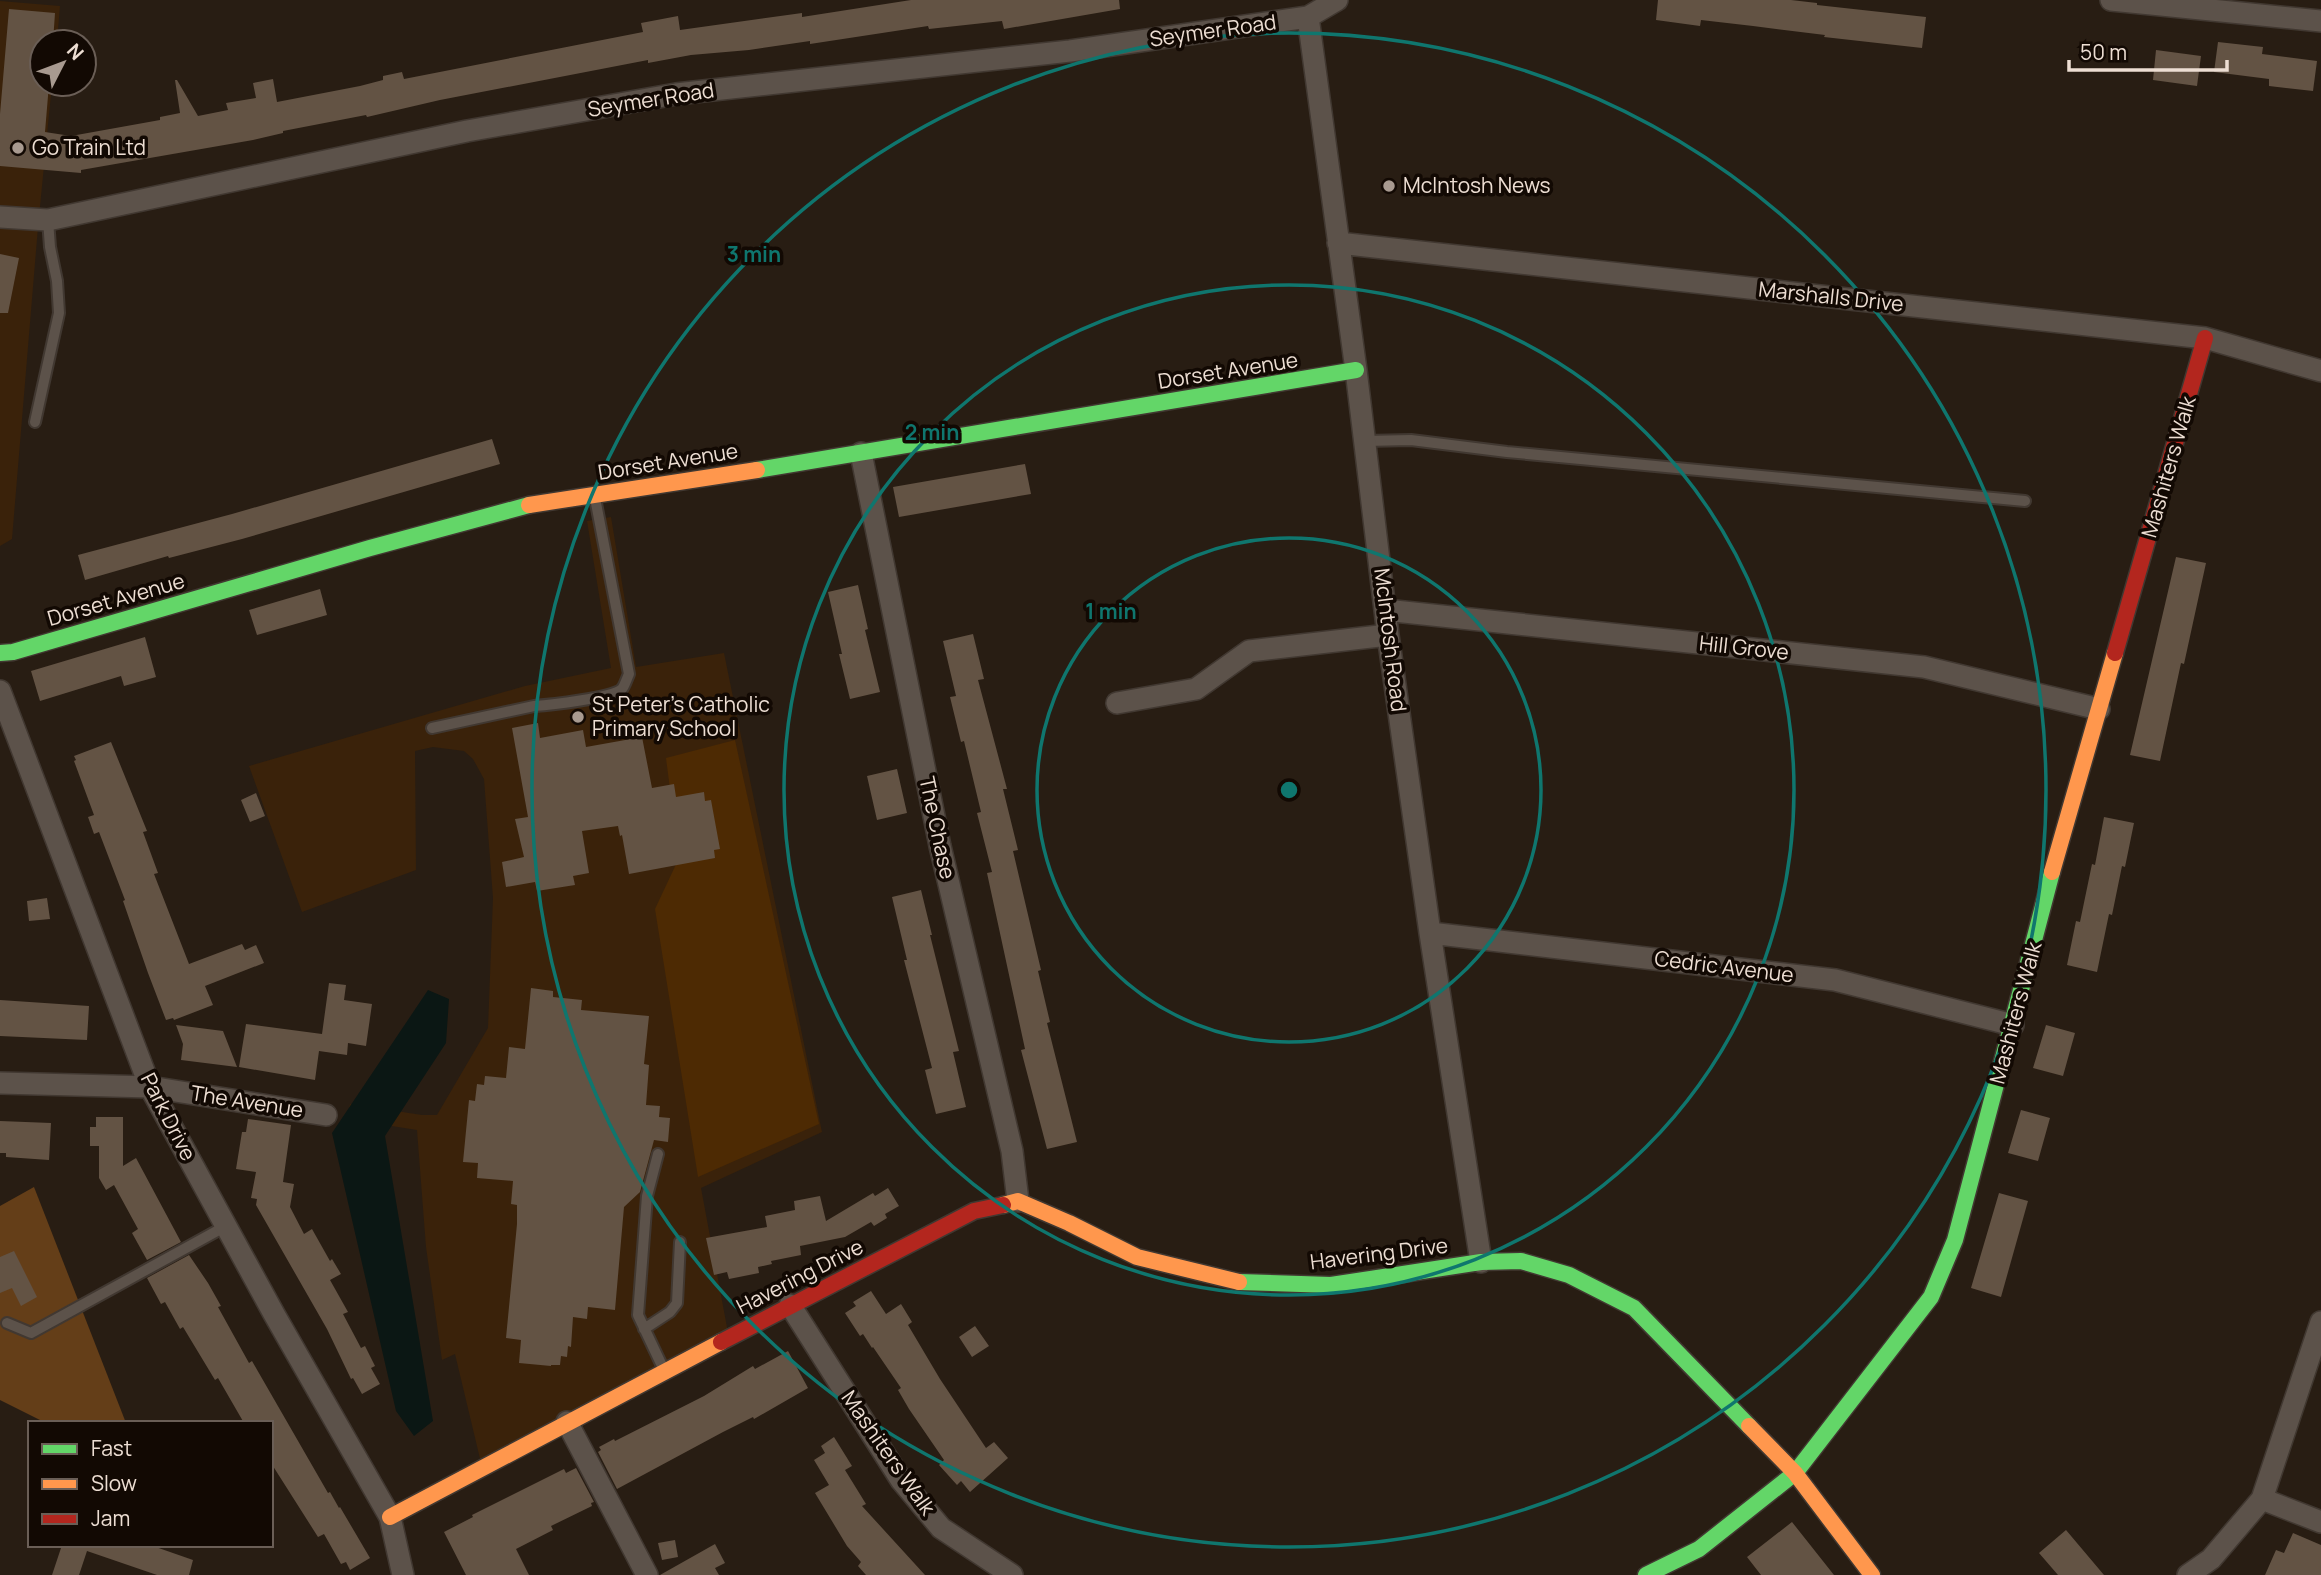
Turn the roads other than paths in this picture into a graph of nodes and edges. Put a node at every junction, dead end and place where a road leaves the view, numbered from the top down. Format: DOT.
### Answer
graph roads {
  1 [pos="1337,0"];
  2 [pos="2111,0"];
  3 [pos="1308,17"];
  4 [pos="2321,21"];
  5 [pos="0,217"];
  6 [pos="48,220"];
  7 [pos="1338,243"];
  8 [pos="2205,338"];
  9 [pos="1356,370"];
  10 [pos="2321,371"];
  11 [pos="35,422"];
  12 [pos="1365,441"];
  13 [pos="861,453"];
  14 [pos="594,496"];
  15 [pos="2025,500"];
  16 [pos="1385,610"];
  17 [pos="1388,635"];
  18 [pos="0,653"];
  19 [pos="0,691"];
  20 [pos="1117,703"];
  21 [pos="2099,709"];
  22 [pos="432,728"];
  23 [pos="1430,933"];
  24 [pos="2013,1025"];
  25 [pos="0,1083"];
  26 [pos="150,1087"];
  27 [pos="326,1115"];
  28 [pos="658,1154"];
  29 [pos="1018,1201"];
  30 [pos="226,1226"];
  31 [pos="680,1242"];
  32 [pos="1481,1262"];
  33 [pos="790,1305"];
  34 [pos="2321,1322"];
  35 [pos="7,1323"];
  36 [pos="644,1329"];
  37 [pos="665,1372"];
  38 [pos="567,1422"];
  39 [pos="1796,1473"];
  40 [pos="2262,1499"];
  41 [pos="390,1517"];
  42 [pos="2321,1522"];
  43 [pos="403,1575"];
  44 [pos="647,1575"];
  45 [pos="1012,1575"];
  46 [pos="1646,1575"];
  47 [pos="1872,1575"];
  48 [pos="2188,1575"];
  1 -- 3 [label="street"];
  2 -- 4 [label="street"];
  3 -- 6 [label="street, Seymer Road"];
  3 -- 7 [label="street, McIntosh Road"];
  5 -- 6 [label="street, Seymer Road"];
  6 -- 11 [label="lane"];
  7 -- 8 [label="street, Marshalls Drive"];
  7 -- 9 [label="street, McIntosh Road"];
  8 -- 10 [label="street, Marshalls Drive"];
  8 -- 21 [label="street, Mashiters Walk"];
  9 -- 12 [label="street, McIntosh Road"];
  9 -- 13 [label="street, Dorset Avenue"];
  12 -- 15 [label="lane"];
  12 -- 16 [label="street, McIntosh Road"];
  13 -- 14 [label="street, Dorset Avenue"];
  13 -- 29 [label="street, The Chase"];
  14 -- 18 [label="street, Dorset Avenue"];
  14 -- 22 [label="lane"];
  16 -- 17 [label="street, McIntosh Road"];
  16 -- 21 [label="street, Hill Grove"];
  17 -- 20 [label="street"];
  17 -- 23 [label="street, McIntosh Road"];
  19 -- 26 [label="street, Park Drive"];
  21 -- 24 [label="street, Mashiters Walk"];
  23 -- 24 [label="street, Cedric Avenue"];
  23 -- 32 [label="street, McIntosh Road"];
  24 -- 39 [label="street, Mashiters Walk"];
  25 -- 26 [label="street, The Avenue"];
  26 -- 27 [label="street, The Avenue"];
  26 -- 30 [label="street, Park Drive"];
  28 -- 36 [label="lane"];
  29 -- 32 [label="street, Havering Drive"];
  29 -- 33 [label="street, Havering Drive"];
  30 -- 35 [label="lane"];
  30 -- 41 [label="street, Park Drive"];
  31 -- 36 [label="lane"];
  32 -- 39 [label="street, Havering Drive"];
  33 -- 37 [label="street, Havering Drive"];
  33 -- 45 [label="street, Mashiters Walk"];
  34 -- 40 [label="street"];
  36 -- 37 [label="lane"];
  37 -- 38 [label="street, Havering Drive"];
  38 -- 41 [label="street, Havering Drive"];
  38 -- 44 [label="street"];
  39 -- 46 [label="street, Mashiters Walk"];
  39 -- 47 [label="street, Havering Drive"];
  40 -- 42 [label="street"];
  40 -- 48 [label="street"];
  41 -- 43 [label="street, Park Drive"];
}
